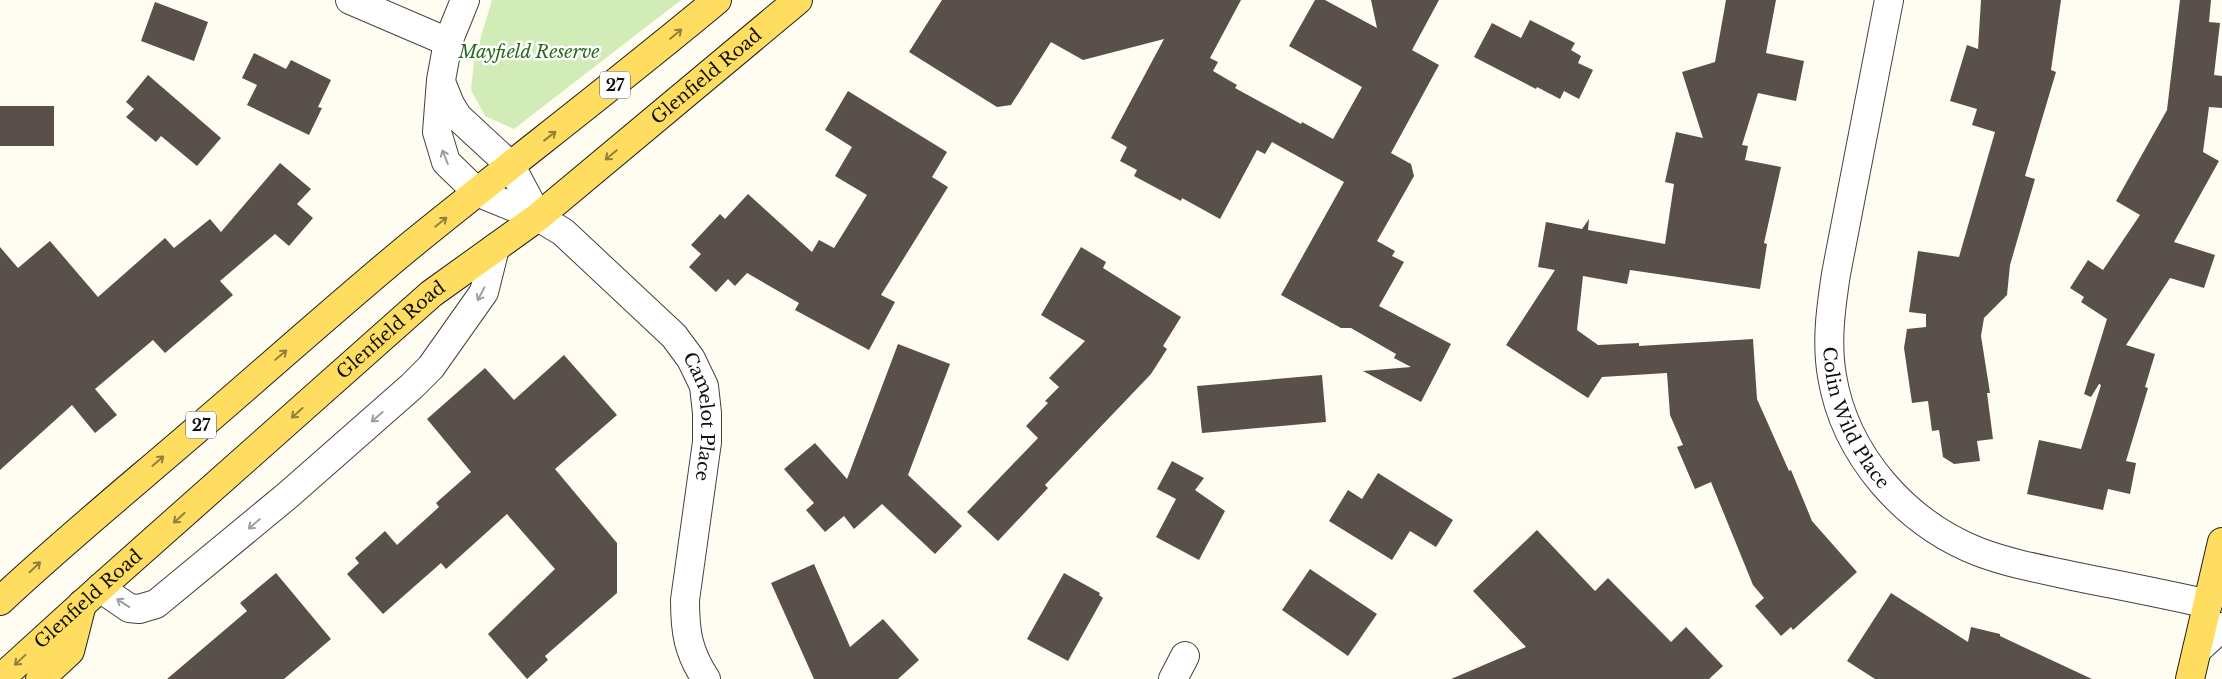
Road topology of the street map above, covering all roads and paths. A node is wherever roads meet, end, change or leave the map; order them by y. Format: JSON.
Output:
{"nodes":[{"id":1,"x":350,"y":0,"type":"edge"},
{"id":2,"x":465,"y":0,"type":"edge"},
{"id":3,"x":717,"y":0,"type":"edge"},
{"id":4,"x":798,"y":0,"type":"edge"},
{"id":5,"x":1889,"y":0,"type":"edge"},
{"id":6,"x":448,"y":42,"type":"junction"},
{"id":7,"x":441,"y":80,"type":"junction"},
{"id":8,"x":511,"y":166,"type":"junction"},
{"id":9,"x":477,"y":192,"type":"junction"},
{"id":10,"x":538,"y":217,"type":"junction"},
{"id":11,"x":495,"y":248,"type":"junction"},
{"id":12,"x":2222,"y":542,"type":"edge"},
{"id":13,"x":91,"y":596,"type":"junction"},
{"id":14,"x":0,"y":601,"type":"edge"},
{"id":15,"x":2208,"y":604,"type":"junction"},
{"id":16,"x":2222,"y":627,"type":"edge"},
{"id":17,"x":2197,"y":650,"type":"junction"},
{"id":18,"x":0,"y":679,"type":"edge"},
{"id":19,"x":40,"y":679,"type":"edge"},
{"id":20,"x":706,"y":679,"type":"edge"},
{"id":21,"x":2190,"y":679,"type":"edge"}],
"edges":[{"from":1,"to":6,"type":"street"},
{"from":2,"to":6,"type":"street"},
{"from":8,"to":3,"type":"main road","number":"27","one_way":true},
{"from":4,"to":10,"type":"main road","name":"Glenfield Road","one_way":true},
{"from":5,"to":15,"type":"street","name":"Colin Wild Place"},
{"from":6,"to":7,"type":"street"},
{"from":7,"to":8,"type":"street"},
{"from":9,"to":7,"type":"street","one_way":true},
{"from":8,"to":9,"type":"main road","number":"27"},
{"from":8,"to":10,"type":"street"},
{"from":9,"to":10,"type":"street","name":"Camelot Place"},
{"from":14,"to":9,"type":"main road","number":"27","one_way":true},
{"from":10,"to":11,"type":"main road","name":"Glenfield Road"},
{"from":10,"to":20,"type":"street","name":"Camelot Place"},
{"from":11,"to":13,"type":"main road","name":"Glenfield Road","one_way":true},
{"from":11,"to":13,"type":"street","one_way":true},
{"from":12,"to":15,"type":"main road"},
{"from":13,"to":18,"type":"main road","name":"Glenfield Road","one_way":true},
{"from":13,"to":19,"type":"main road"},
{"from":15,"to":17,"type":"main road"},
{"from":16,"to":17,"type":"street"},
{"from":17,"to":21,"type":"main road"}]}
